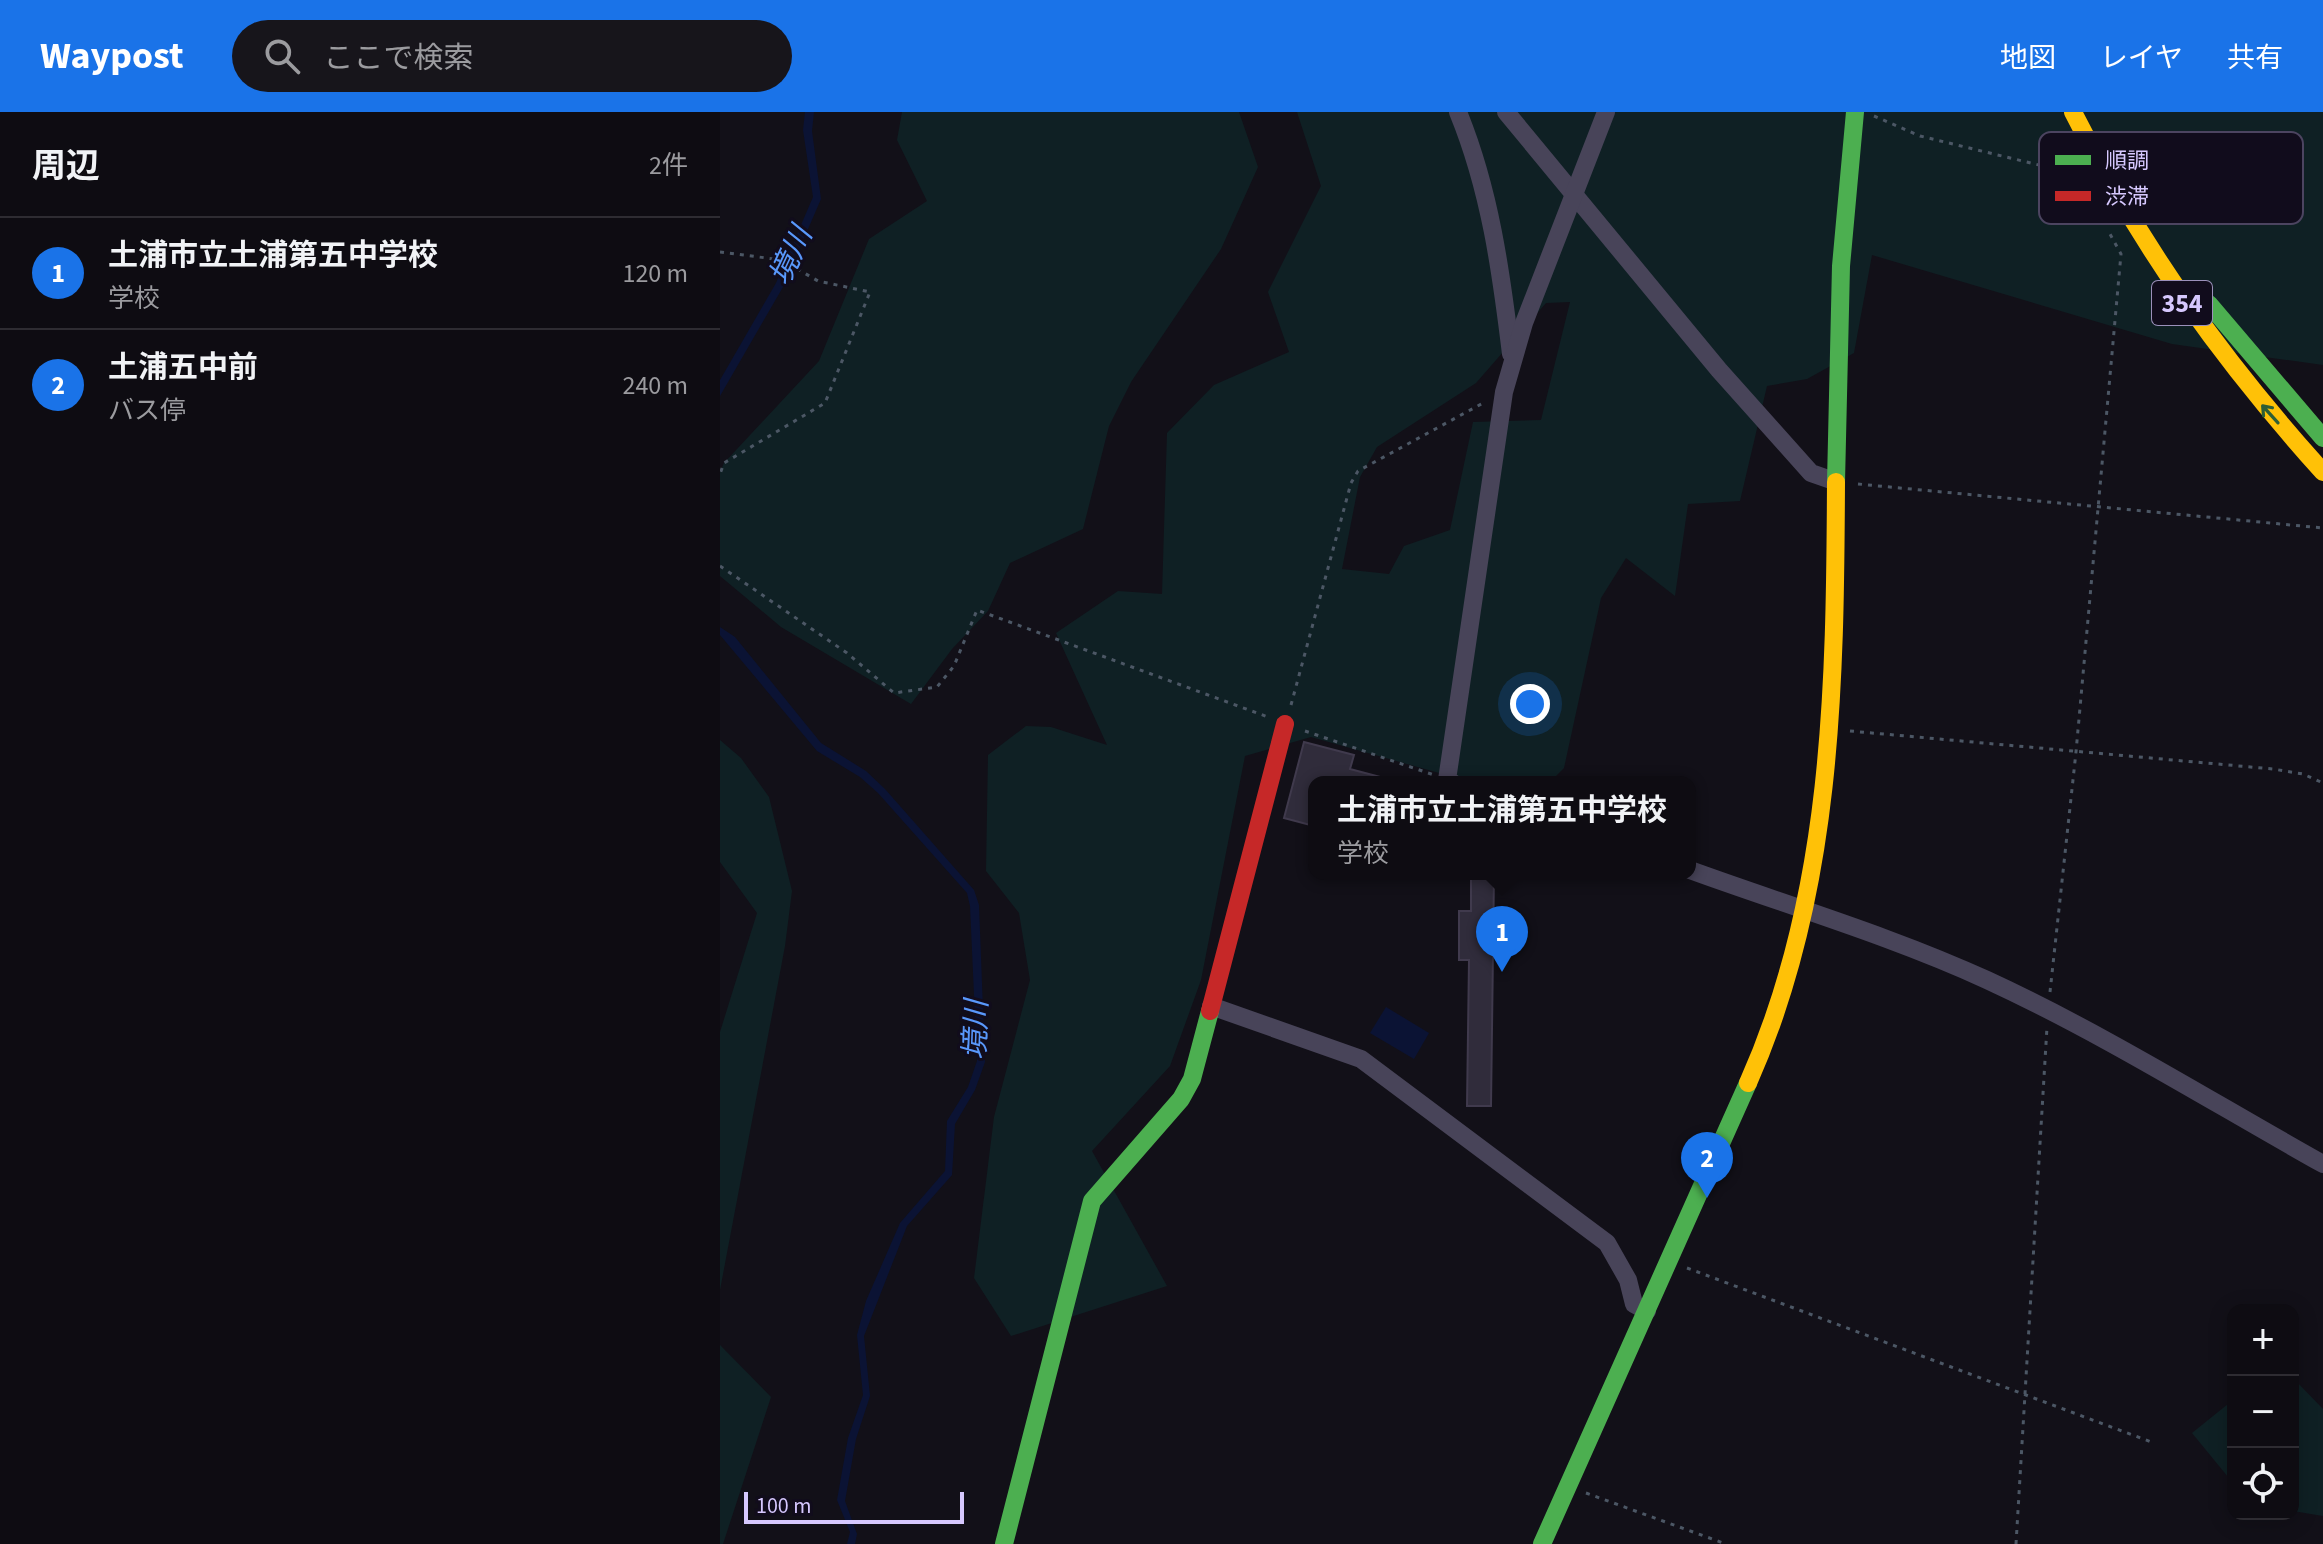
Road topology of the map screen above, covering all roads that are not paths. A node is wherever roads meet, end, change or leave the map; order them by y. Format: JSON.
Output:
{"nodes":[{"id":1,"x":1458,"y":112,"type":"edge"},
{"id":2,"x":1506,"y":112,"type":"edge"},
{"id":3,"x":1606,"y":112,"type":"edge"},
{"id":4,"x":1855,"y":112,"type":"edge"},
{"id":5,"x":2073,"y":112,"type":"edge"},
{"id":6,"x":2083,"y":132,"type":"edge"},
{"id":7,"x":1576,"y":194,"type":"junction"},
{"id":8,"x":2132,"y":224,"type":"edge"},
{"id":9,"x":2158,"y":224,"type":"edge"},
{"id":10,"x":1512,"y":365,"type":"junction"},
{"id":11,"x":2323,"y":438,"type":"edge"},
{"id":12,"x":2323,"y":472,"type":"edge"},
{"id":13,"x":1834,"y":481,"type":"junction"},
{"id":14,"x":1285,"y":724,"type":"road end"},
{"id":15,"x":1451,"y":776,"type":"edge"},
{"id":16,"x":1696,"y":872,"type":"edge"},
{"id":17,"x":1802,"y":911,"type":"junction"},
{"id":18,"x":1211,"y":1006,"type":"junction"},
{"id":19,"x":2323,"y":1164,"type":"edge"},
{"id":20,"x":1647,"y":1311,"type":"junction"},
{"id":21,"x":1004,"y":1544,"type":"edge"},
{"id":22,"x":1542,"y":1544,"type":"edge"}],
"edges":[{"from":1,"to":10,"type":"street"},
{"from":2,"to":7,"type":"street"},
{"from":3,"to":7,"type":"street"},
{"from":4,"to":13,"type":"main road"},
{"from":6,"to":5,"type":"main road","number":"354","one_way":true},
{"from":7,"to":10,"type":"street"},
{"from":7,"to":13,"type":"street"},
{"from":12,"to":8,"type":"main road","number":"354","one_way":true},
{"from":9,"to":11,"type":"main road","number":"354"},
{"from":10,"to":15,"type":"street"},
{"from":13,"to":17,"type":"main road"},
{"from":14,"to":18,"type":"main road"},
{"from":16,"to":17,"type":"street"},
{"from":17,"to":19,"type":"street"},
{"from":17,"to":20,"type":"main road"},
{"from":18,"to":20,"type":"street"},
{"from":18,"to":21,"type":"main road"},
{"from":20,"to":22,"type":"main road"}]}
